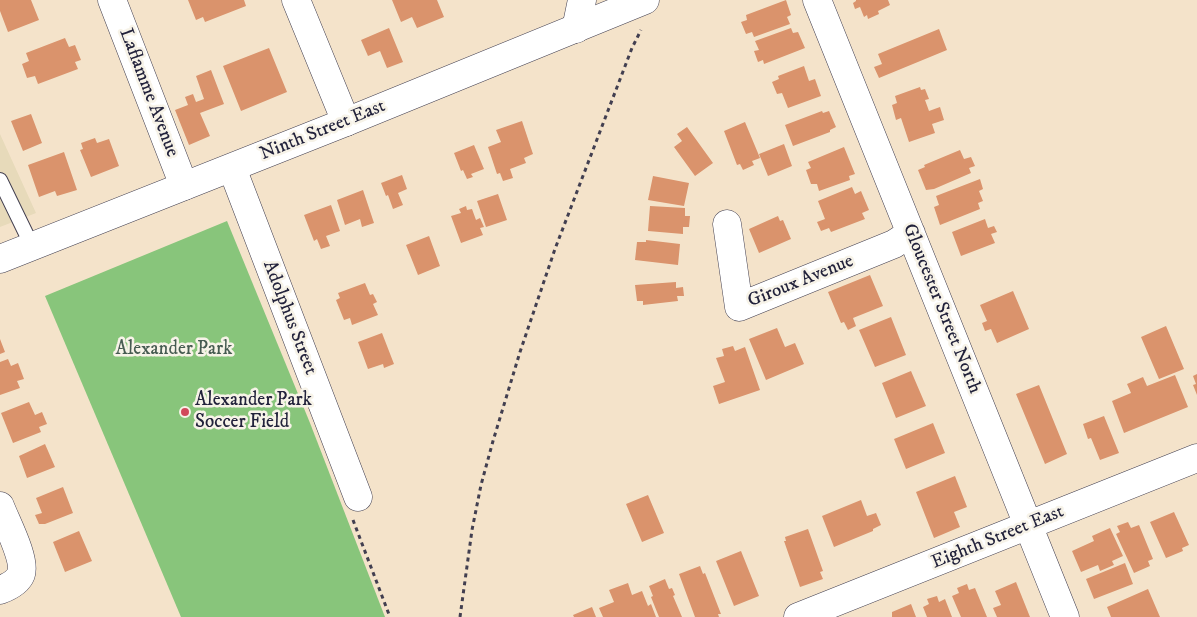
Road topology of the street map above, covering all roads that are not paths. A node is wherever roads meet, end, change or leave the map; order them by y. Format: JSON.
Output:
{"nodes":[{"id":1,"x":112,"y":0,"type":"edge"},
{"id":2,"x":296,"y":0,"type":"edge"},
{"id":3,"x":582,"y":0,"type":"edge"},
{"id":4,"x":817,"y":0,"type":"edge"},
{"id":5,"x":645,"y":12,"type":"edge"},
{"id":6,"x":576,"y":29,"type":"junction"},
{"id":7,"x":346,"y":122,"type":"junction"},
{"id":8,"x":232,"y":168,"type":"junction"},
{"id":9,"x":0,"y":180,"type":"edge"},
{"id":10,"x":184,"y":186,"type":"junction"},
{"id":11,"x":727,"y":224,"type":"dead end"},
{"id":12,"x":911,"y":233,"type":"junction"},
{"id":13,"x":32,"y":246,"type":"junction"},
{"id":14,"x":0,"y":259,"type":"edge"},
{"id":15,"x":1197,"y":458,"type":"edge"},
{"id":16,"x":358,"y":497,"type":"road end"},
{"id":17,"x":0,"y":506,"type":"edge"},
{"id":18,"x":1028,"y":526,"type":"junction"},
{"id":19,"x":0,"y":590,"type":"edge"},
{"id":20,"x":798,"y":617,"type":"edge"},
{"id":21,"x":1065,"y":617,"type":"edge"}],
"edges":[{"from":1,"to":10,"type":"street","name":"Laflamme Avenue"},
{"from":2,"to":7,"type":"street"},
{"from":3,"to":6,"type":"street"},
{"from":4,"to":12,"type":"street","name":"Gloucester Street North"},
{"from":5,"to":6,"type":"street","name":"Ninth Street East"},
{"from":6,"to":7,"type":"street","name":"Ninth Street East"},
{"from":7,"to":8,"type":"street","name":"Ninth Street East"},
{"from":8,"to":10,"type":"street","name":"Ninth Street East"},
{"from":8,"to":16,"type":"street","name":"Adolphus Street"},
{"from":9,"to":13,"type":"lane"},
{"from":10,"to":13,"type":"street","name":"Ninth Street East"},
{"from":11,"to":12,"type":"street","name":"Giroux Avenue"},
{"from":12,"to":18,"type":"street","name":"Gloucester Street North"},
{"from":13,"to":14,"type":"street","name":"Ninth Street East"},
{"from":15,"to":18,"type":"street","name":"Eighth Street East"},
{"from":17,"to":19,"type":"street"},
{"from":18,"to":20,"type":"street","name":"Eighth Street East"},
{"from":18,"to":21,"type":"street","name":"Gloucester Street North"}]}
